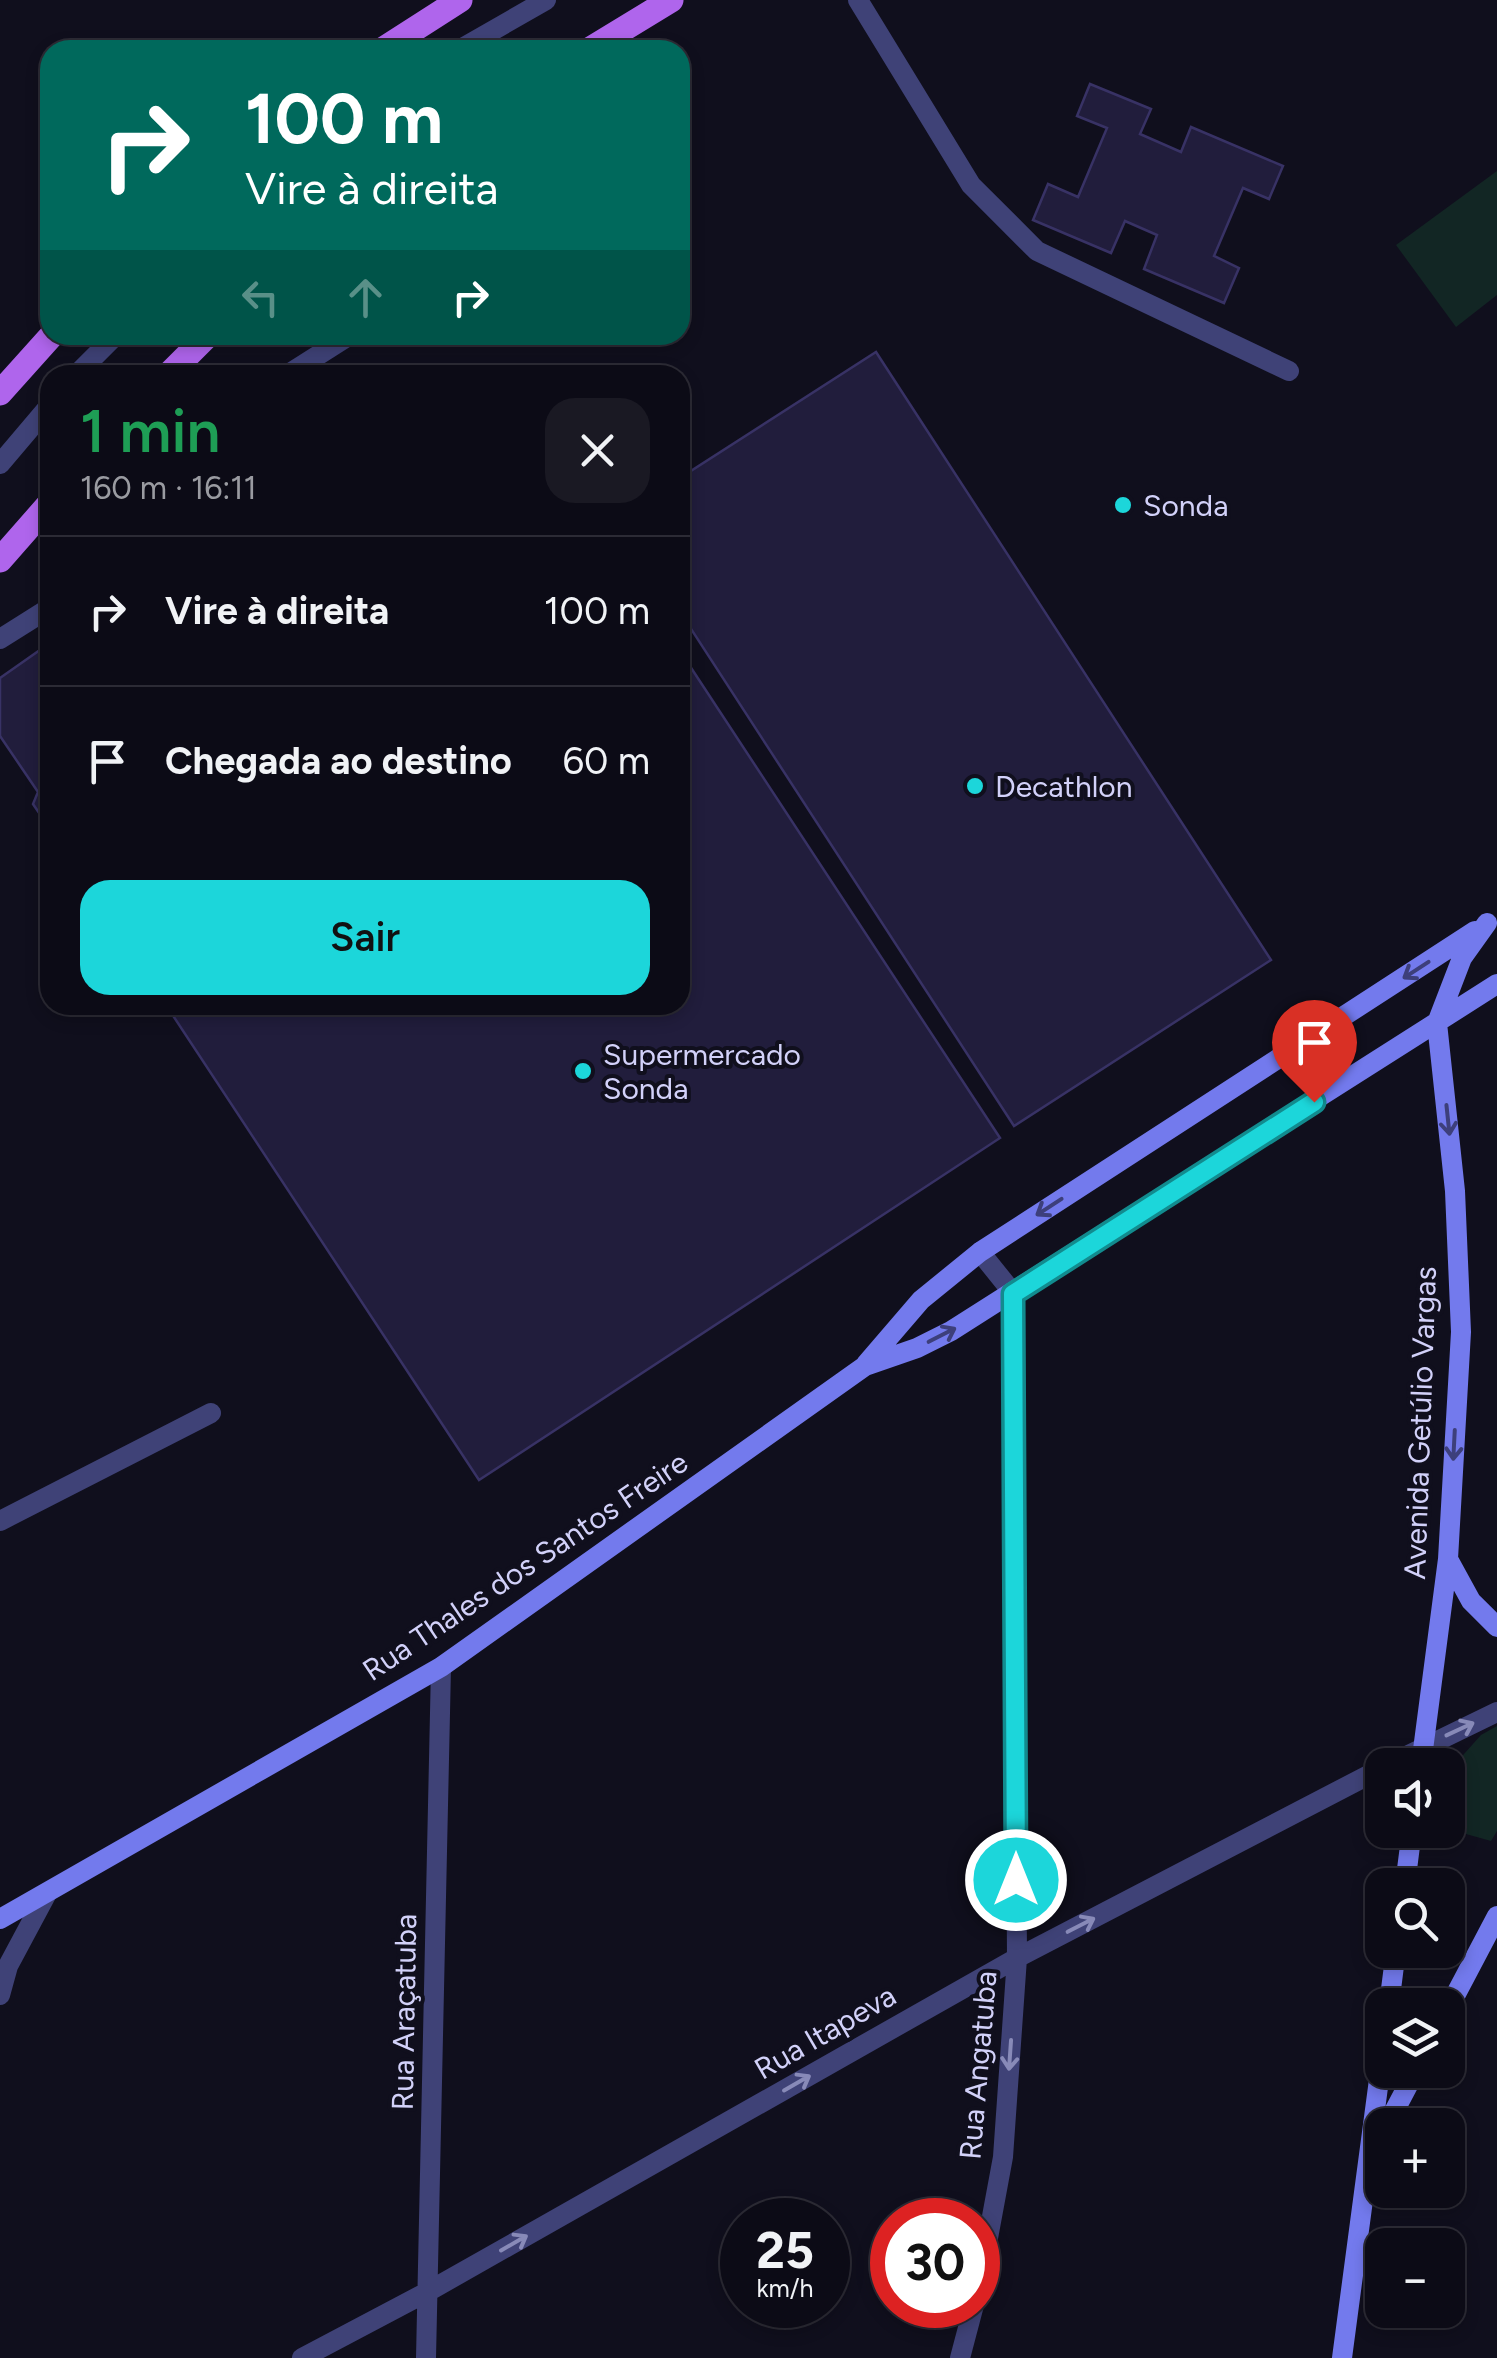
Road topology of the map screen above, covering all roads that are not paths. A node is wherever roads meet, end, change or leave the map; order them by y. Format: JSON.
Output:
{"nodes":[{"id":1,"x":460,"y":0,"type":"edge"},
{"id":2,"x":546,"y":0,"type":"edge"},
{"id":3,"x":671,"y":0,"type":"edge"},
{"id":4,"x":858,"y":0,"type":"edge"},
{"id":5,"x":398,"y":40,"type":"edge"},
{"id":6,"x":476,"y":40,"type":"edge"},
{"id":7,"x":605,"y":40,"type":"edge"},
{"id":8,"x":43,"y":345,"type":"edge"},
{"id":9,"x":106,"y":345,"type":"edge"},
{"id":10,"x":198,"y":345,"type":"edge"},
{"id":11,"x":334,"y":345,"type":"edge"},
{"id":12,"x":86,"y":365,"type":"edge"},
{"id":13,"x":178,"y":365,"type":"edge"},
{"id":14,"x":302,"y":365,"type":"edge"},
{"id":15,"x":1289,"y":371,"type":"dead end"},
{"id":16,"x":0,"y":393,"type":"edge"},
{"id":17,"x":40,"y":417,"type":"edge"},
{"id":18,"x":0,"y":464,"type":"edge"},
{"id":19,"x":40,"y":516,"type":"edge"},
{"id":20,"x":0,"y":560,"type":"edge"},
{"id":21,"x":40,"y":614,"type":"edge"},
{"id":22,"x":0,"y":639,"type":"edge"},
{"id":23,"x":1492,"y":920,"type":"edge"},
{"id":24,"x":1497,"y":984,"type":"edge"},
{"id":25,"x":1437,"y":1024,"type":"junction"},
{"id":26,"x":980,"y":1252,"type":"junction"},
{"id":27,"x":1013,"y":1294,"type":"junction"},
{"id":28,"x":865,"y":1366,"type":"junction"},
{"id":29,"x":211,"y":1413,"type":"dead end"},
{"id":30,"x":0,"y":1521,"type":"edge"},
{"id":31,"x":1448,"y":1559,"type":"junction"},
{"id":32,"x":1497,"y":1627,"type":"edge"},
{"id":33,"x":441,"y":1667,"type":"junction"},
{"id":34,"x":1497,"y":1712,"type":"edge"},
{"id":35,"x":1423,"y":1748,"type":"edge"},
{"id":36,"x":1436,"y":1748,"type":"edge"},
{"id":37,"x":1365,"y":1776,"type":"edge"},
{"id":38,"x":46,"y":1895,"type":"junction"},
{"id":39,"x":1497,"y":1916,"type":"edge"},
{"id":40,"x":0,"y":1919,"type":"edge"},
{"id":41,"x":1017,"y":1958,"type":"junction"},
{"id":42,"x":1459,"y":1988,"type":"edge"},
{"id":43,"x":0,"y":1995,"type":"edge"},
{"id":44,"x":1365,"y":2189,"type":"edge"},
{"id":45,"x":995,"y":2198,"type":"edge"},
{"id":46,"x":429,"y":2291,"type":"junction"},
{"id":47,"x":968,"y":2328,"type":"edge"},
{"id":48,"x":302,"y":2358,"type":"edge"},
{"id":49,"x":426,"y":2358,"type":"edge"},
{"id":50,"x":960,"y":2358,"type":"edge"},
{"id":51,"x":1342,"y":2358,"type":"edge"}],
"edges":[{"from":1,"to":5,"type":"main road"},
{"from":2,"to":6,"type":"street"},
{"from":3,"to":7,"type":"main road"},
{"from":4,"to":15,"type":"street"},
{"from":8,"to":16,"type":"main road"},
{"from":9,"to":12,"type":"street"},
{"from":10,"to":13,"type":"main road"},
{"from":11,"to":14,"type":"street"},
{"from":17,"to":18,"type":"street"},
{"from":19,"to":20,"type":"main road"},
{"from":21,"to":22,"type":"street"},
{"from":23,"to":25,"type":"street"},
{"from":23,"to":26,"type":"street","name":"Rua Thales dos Santos Freire","one_way":true},
{"from":24,"to":25,"type":"street","name":"Rua Thales dos Santos Freire"},
{"from":25,"to":27,"type":"street","name":"Rua Thales dos Santos Freire"},
{"from":25,"to":31,"type":"street","name":"Avenida Getúlio Vargas","one_way":true},
{"from":26,"to":27,"type":"street"},
{"from":26,"to":28,"type":"street","name":"Rua Thales dos Santos Freire"},
{"from":28,"to":27,"type":"street","name":"Rua Thales dos Santos Freire","one_way":true},
{"from":27,"to":41,"type":"street","name":"Rua Angatuba"},
{"from":28,"to":33,"type":"street","name":"Rua Thales dos Santos Freire"},
{"from":29,"to":30,"type":"street"},
{"from":31,"to":32,"type":"street"},
{"from":31,"to":35,"type":"street","name":"Avenida Getúlio Vargas"},
{"from":33,"to":38,"type":"street","name":"Rua Thales dos Santos Freire"},
{"from":33,"to":46,"type":"street","name":"Rua Araçatuba"},
{"from":36,"to":34,"type":"street","name":"Rua Itapeva","one_way":true},
{"from":41,"to":37,"type":"street","name":"Rua Itapeva","one_way":true},
{"from":38,"to":40,"type":"street","name":"Rua Thales dos Santos Freire"},
{"from":38,"to":43,"type":"street"},
{"from":39,"to":42,"type":"street"},
{"from":41,"to":45,"type":"street","name":"Rua Angatuba","one_way":true},
{"from":46,"to":41,"type":"street","name":"Rua Itapeva","one_way":true},
{"from":44,"to":51,"type":"street"},
{"from":46,"to":48,"type":"street","name":"Rua Itapeva"},
{"from":46,"to":49,"type":"street","name":"Rua Araçatuba"},
{"from":47,"to":50,"type":"street"}]}
